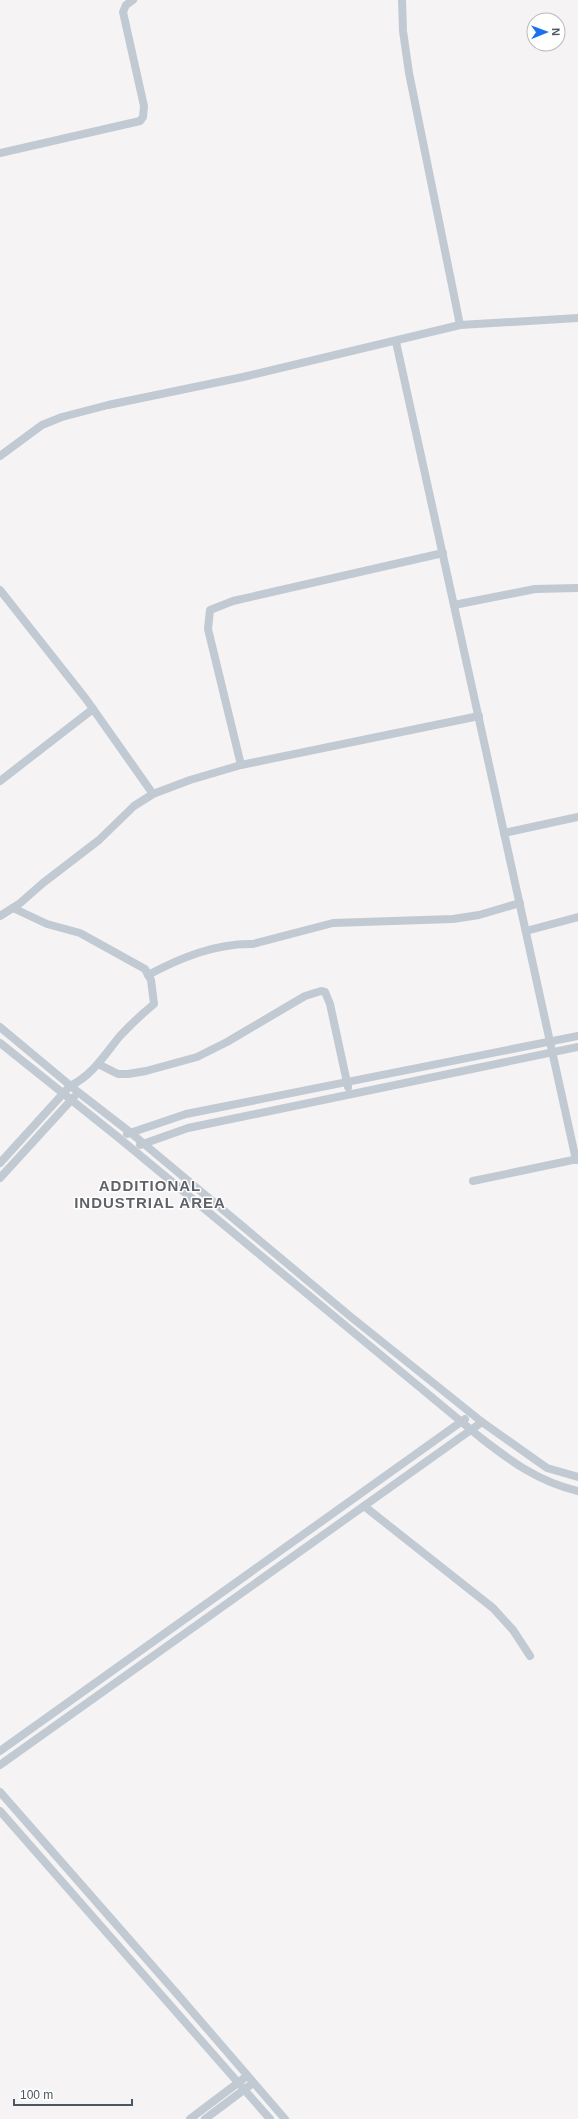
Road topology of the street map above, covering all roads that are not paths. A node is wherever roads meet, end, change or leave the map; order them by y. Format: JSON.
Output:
{"nodes":[{"id":1,"x":133,"y":0,"type":"edge"},
{"id":2,"x":402,"y":0,"type":"edge"},
{"id":3,"x":0,"y":153,"type":"edge"},
{"id":4,"x":578,"y":318,"type":"edge"},
{"id":5,"x":460,"y":325,"type":"junction"},
{"id":6,"x":396,"y":342,"type":"junction"},
{"id":7,"x":0,"y":456,"type":"edge"},
{"id":8,"x":442,"y":553,"type":"junction"},
{"id":9,"x":578,"y":588,"type":"edge"},
{"id":10,"x":0,"y":590,"type":"edge"},
{"id":11,"x":454,"y":605,"type":"junction"},
{"id":12,"x":93,"y":709,"type":"junction"},
{"id":13,"x":478,"y":716,"type":"junction"},
{"id":14,"x":241,"y":765,"type":"junction"},
{"id":15,"x":0,"y":781,"type":"edge"},
{"id":16,"x":153,"y":794,"type":"junction"},
{"id":17,"x":578,"y":817,"type":"edge"},
{"id":18,"x":504,"y":833,"type":"junction"},
{"id":19,"x":520,"y":903,"type":"junction"},
{"id":20,"x":13,"y":908,"type":"junction"},
{"id":21,"x":0,"y":916,"type":"edge"},
{"id":22,"x":578,"y":917,"type":"edge"},
{"id":23,"x":526,"y":931,"type":"junction"},
{"id":24,"x":148,"y":975,"type":"junction"},
{"id":25,"x":0,"y":1026,"type":"edge"},
{"id":26,"x":578,"y":1036,"type":"edge"},
{"id":27,"x":550,"y":1042,"type":"junction"},
{"id":28,"x":0,"y":1043,"type":"edge"},
{"id":29,"x":578,"y":1047,"type":"edge"},
{"id":30,"x":553,"y":1053,"type":"junction"},
{"id":31,"x":98,"y":1064,"type":"junction"},
{"id":32,"x":82,"y":1080,"type":"junction"},
{"id":33,"x":347,"y":1082,"type":"junction"},
{"id":34,"x":70,"y":1086,"type":"junction"},
{"id":35,"x":78,"y":1092,"type":"junction"},
{"id":36,"x":62,"y":1094,"type":"junction"},
{"id":37,"x":350,"y":1094,"type":"junction"},
{"id":38,"x":70,"y":1101,"type":"junction"},
{"id":39,"x":131,"y":1133,"type":"junction"},
{"id":40,"x":119,"y":1138,"type":"junction"},
{"id":41,"x":142,"y":1143,"type":"junction"},
{"id":42,"x":132,"y":1149,"type":"junction"},
{"id":43,"x":577,"y":1160,"type":"edge"},
{"id":44,"x":0,"y":1162,"type":"edge"},
{"id":45,"x":0,"y":1178,"type":"edge"},
{"id":46,"x":473,"y":1181,"type":"dead end"},
{"id":47,"x":471,"y":1414,"type":"junction"},
{"id":48,"x":462,"y":1421,"type":"junction"},
{"id":49,"x":482,"y":1422,"type":"junction"},
{"id":50,"x":471,"y":1430,"type":"junction"},
{"id":51,"x":578,"y":1477,"type":"edge"},
{"id":52,"x":578,"y":1491,"type":"edge"},
{"id":53,"x":364,"y":1506,"type":"junction"},
{"id":54,"x":530,"y":1656,"type":"dead end"},
{"id":55,"x":92,"y":1685,"type":"junction"},
{"id":56,"x":100,"y":1694,"type":"junction"},
{"id":57,"x":0,"y":1751,"type":"edge"},
{"id":58,"x":0,"y":1765,"type":"edge"},
{"id":59,"x":0,"y":1792,"type":"edge"},
{"id":60,"x":0,"y":1811,"type":"edge"},
{"id":61,"x":247,"y":2076,"type":"junction"},
{"id":62,"x":238,"y":2083,"type":"junction"},
{"id":63,"x":253,"y":2083,"type":"junction"},
{"id":64,"x":243,"y":2090,"type":"junction"},
{"id":65,"x":190,"y":2119,"type":"edge"},
{"id":66,"x":205,"y":2119,"type":"edge"},
{"id":67,"x":270,"y":2119,"type":"edge"},
{"id":68,"x":285,"y":2119,"type":"edge"}],
"edges":[{"from":1,"to":3,"type":"street"},
{"from":2,"to":5,"type":"street"},
{"from":4,"to":5,"type":"street"},
{"from":5,"to":6,"type":"street"},
{"from":6,"to":7,"type":"street"},
{"from":6,"to":8,"type":"street"},
{"from":8,"to":11,"type":"street"},
{"from":8,"to":14,"type":"street"},
{"from":9,"to":11,"type":"street"},
{"from":10,"to":12,"type":"street"},
{"from":11,"to":13,"type":"street"},
{"from":12,"to":15,"type":"street"},
{"from":12,"to":16,"type":"street"},
{"from":13,"to":14,"type":"street"},
{"from":13,"to":18,"type":"street"},
{"from":14,"to":16,"type":"street"},
{"from":16,"to":20,"type":"street"},
{"from":17,"to":18,"type":"street"},
{"from":18,"to":19,"type":"street"},
{"from":19,"to":23,"type":"street"},
{"from":19,"to":24,"type":"street"},
{"from":20,"to":21,"type":"street"},
{"from":20,"to":24,"type":"street"},
{"from":22,"to":23,"type":"street"},
{"from":23,"to":27,"type":"street"},
{"from":24,"to":31,"type":"street"},
{"from":25,"to":34,"type":"street"},
{"from":26,"to":27,"type":"street"},
{"from":27,"to":30,"type":"street"},
{"from":27,"to":33,"type":"street"},
{"from":28,"to":36,"type":"street"},
{"from":29,"to":30,"type":"street"},
{"from":30,"to":37,"type":"street"},
{"from":30,"to":43,"type":"street"},
{"from":31,"to":32,"type":"street"},
{"from":31,"to":33,"type":"street"},
{"from":32,"to":34,"type":"street"},
{"from":32,"to":35,"type":"street"},
{"from":33,"to":37,"type":"street"},
{"from":33,"to":39,"type":"street"},
{"from":34,"to":35,"type":"street"},
{"from":34,"to":36,"type":"street"},
{"from":35,"to":38,"type":"street"},
{"from":35,"to":39,"type":"street"},
{"from":36,"to":38,"type":"street"},
{"from":36,"to":44,"type":"street"},
{"from":37,"to":41,"type":"street"},
{"from":38,"to":40,"type":"street"},
{"from":38,"to":45,"type":"street"},
{"from":39,"to":40,"type":"street"},
{"from":39,"to":41,"type":"street"},
{"from":40,"to":42,"type":"street"},
{"from":41,"to":42,"type":"street"},
{"from":41,"to":47,"type":"street"},
{"from":42,"to":48,"type":"street"},
{"from":43,"to":46,"type":"street"},
{"from":47,"to":48,"type":"street"},
{"from":47,"to":49,"type":"street"},
{"from":48,"to":50,"type":"street"},
{"from":48,"to":55,"type":"street"},
{"from":49,"to":50,"type":"street"},
{"from":49,"to":51,"type":"street"},
{"from":50,"to":52,"type":"street"},
{"from":50,"to":53,"type":"street"},
{"from":53,"to":54,"type":"street"},
{"from":53,"to":56,"type":"street"},
{"from":55,"to":56,"type":"street"},
{"from":55,"to":57,"type":"street"},
{"from":56,"to":58,"type":"street"},
{"from":59,"to":61,"type":"street"},
{"from":60,"to":62,"type":"street"},
{"from":61,"to":62,"type":"street"},
{"from":61,"to":63,"type":"street"},
{"from":62,"to":64,"type":"street"},
{"from":62,"to":65,"type":"street"},
{"from":63,"to":64,"type":"street"},
{"from":63,"to":68,"type":"street"},
{"from":64,"to":66,"type":"street"},
{"from":64,"to":67,"type":"street"}]}
